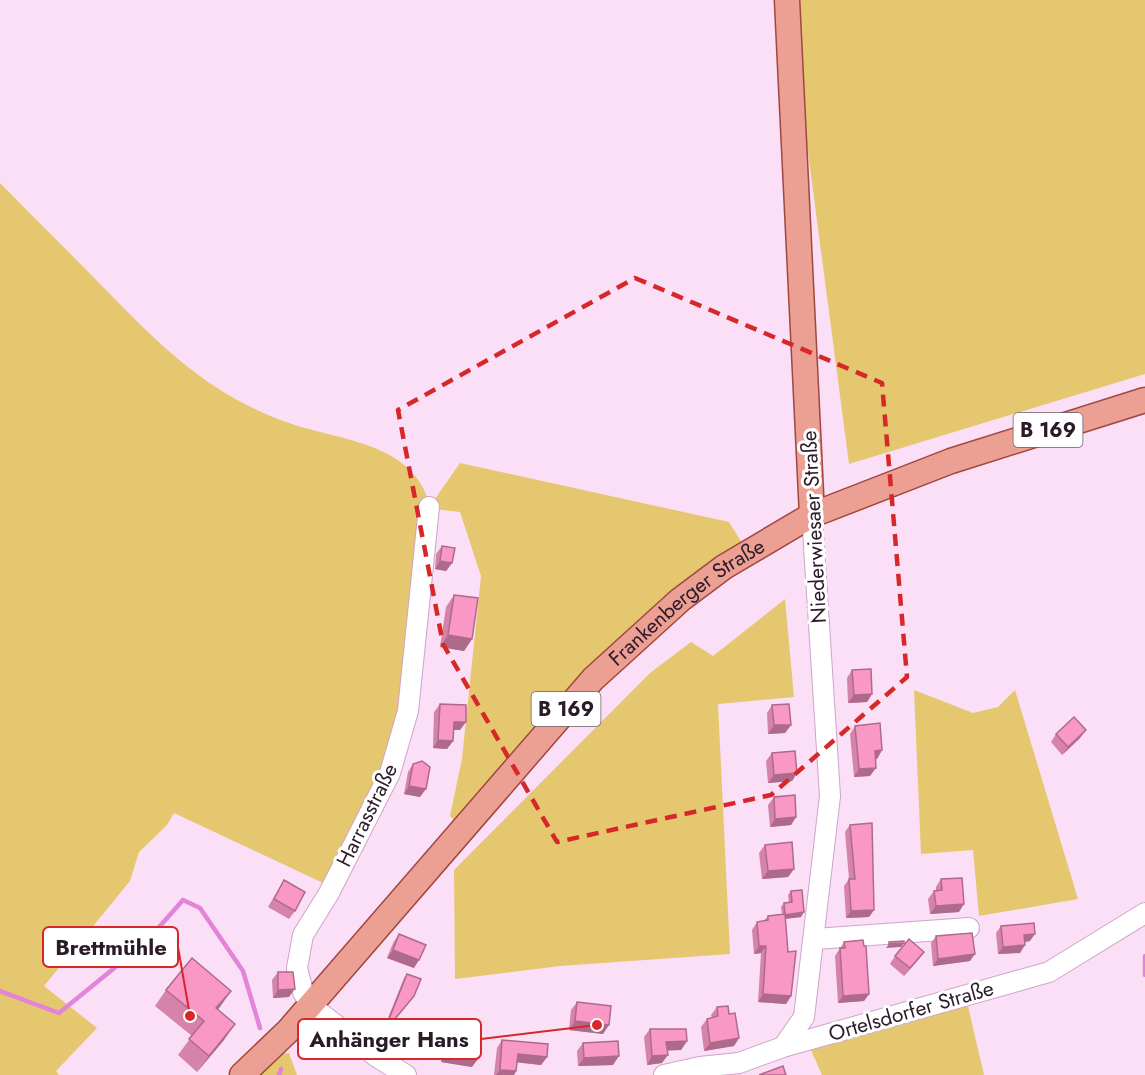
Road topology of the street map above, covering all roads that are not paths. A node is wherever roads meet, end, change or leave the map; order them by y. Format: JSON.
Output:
{"nodes":[{"id":1,"x":787,"y":0,"type":"edge"},
{"id":2,"x":1145,"y":400,"type":"edge"},
{"id":3,"x":429,"y":507,"type":"dead end"},
{"id":4,"x":812,"y":515,"type":"junction"},
{"id":5,"x":1145,"y":913,"type":"edge"},
{"id":6,"x":969,"y":928,"type":"dead end"},
{"id":7,"x":815,"y":939,"type":"junction"},
{"id":8,"x":310,"y":1005,"type":"junction"},
{"id":9,"x":783,"y":1047,"type":"junction"},
{"id":10,"x":242,"y":1075,"type":"edge"},
{"id":11,"x":406,"y":1075,"type":"edge"},
{"id":12,"x":664,"y":1075,"type":"edge"}],
"edges":[{"from":1,"to":4,"type":"main road","name":"Niederwiesaer Straße"},
{"from":2,"to":4,"type":"main road","name":"Frankenberger Straße","number":"B 169"},
{"from":3,"to":8,"type":"street","name":"Harrasstraße"},
{"from":4,"to":7,"type":"street","name":"Niederwiesaer Straße"},
{"from":4,"to":8,"type":"main road","name":"Frankenberger Straße","number":"B 169"},
{"from":5,"to":9,"type":"street","name":"Ortelsdorfer Straße"},
{"from":6,"to":7,"type":"street"},
{"from":7,"to":9,"type":"street","name":"Niederwiesaer Straße"},
{"from":8,"to":10,"type":"main road","name":"Frankenberger Straße","number":"B 169"},
{"from":8,"to":11,"type":"street"},
{"from":9,"to":12,"type":"street","name":"Ortelsdorfer Straße"}]}
